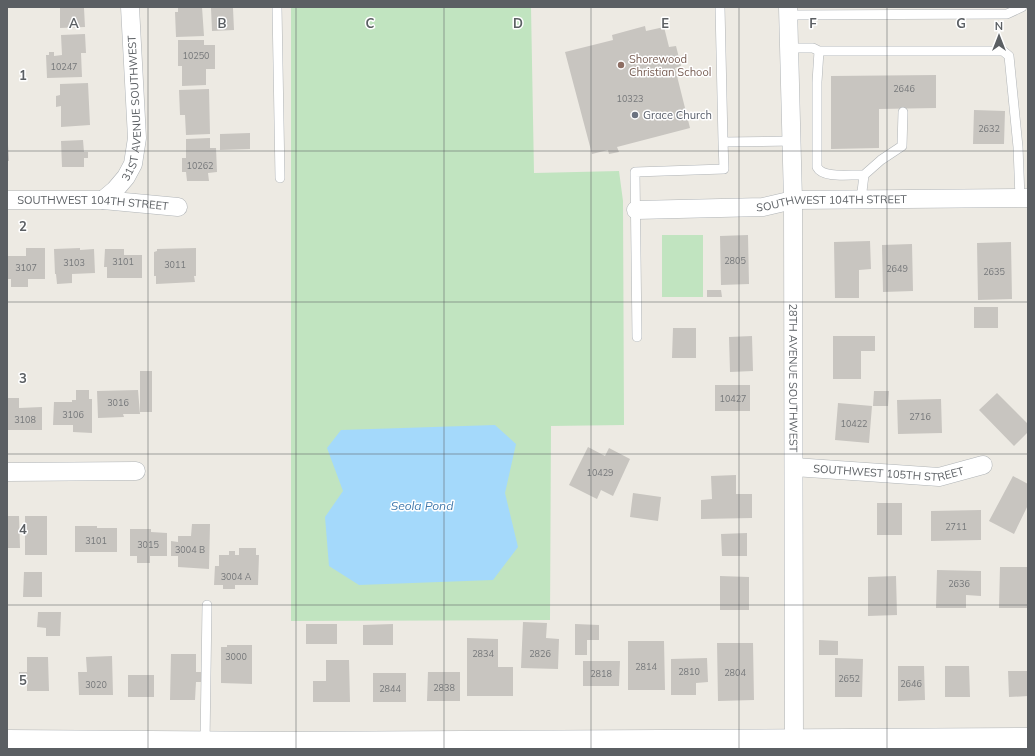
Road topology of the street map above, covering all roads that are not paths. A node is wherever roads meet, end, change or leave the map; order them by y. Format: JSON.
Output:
{"nodes":[{"id":1,"x":130,"y":7,"type":"edge"},
{"id":2,"x":277,"y":7,"type":"edge"},
{"id":3,"x":720,"y":7,"type":"edge"},
{"id":4,"x":1022,"y":7,"type":"edge"},
{"id":5,"x":788,"y":11,"type":"edge"},
{"id":6,"x":849,"y":11,"type":"edge"},
{"id":7,"x":789,"y":48,"type":"junction"},
{"id":8,"x":819,"y":51,"type":"junction"},
{"id":9,"x":903,"y":112,"type":"dead end"},
{"id":10,"x":792,"y":141,"type":"junction"},
{"id":11,"x":723,"y":142,"type":"junction"},
{"id":12,"x":864,"y":176,"type":"junction"},
{"id":13,"x":280,"y":178,"type":"dead end"},
{"id":14,"x":1024,"y":198,"type":"edge"},
{"id":15,"x":7,"y":200,"type":"edge"},
{"id":16,"x":104,"y":200,"type":"junction"},
{"id":17,"x":793,"y":200,"type":"junction"},
{"id":18,"x":861,"y":200,"type":"junction"},
{"id":19,"x":178,"y":207,"type":"dead end"},
{"id":20,"x":636,"y":210,"type":"junction"},
{"id":21,"x":637,"y":337,"type":"dead end"},
{"id":22,"x":983,"y":465,"type":"dead end"},
{"id":23,"x":794,"y":467,"type":"junction"},
{"id":24,"x":136,"y":471,"type":"dead end"},
{"id":25,"x":7,"y":472,"type":"edge"},
{"id":26,"x":207,"y":605,"type":"dead end"},
{"id":27,"x":1028,"y":739,"type":"edge"},
{"id":28,"x":7,"y":741,"type":"edge"},
{"id":29,"x":206,"y":743,"type":"junction"},
{"id":30,"x":794,"y":744,"type":"edge"},
{"id":31,"x":32,"y":745,"type":"edge"},
{"id":32,"x":270,"y":746,"type":"edge"}],
"edges":[{"from":1,"to":16,"type":"street","name":"31ST AVENUE SOUTHWEST"},
{"from":2,"to":13,"type":"lane"},
{"from":3,"to":11,"type":"lane"},
{"from":4,"to":6,"type":"lane"},
{"from":5,"to":6,"type":"lane"},
{"from":5,"to":7,"type":"street","name":"28TH AVENUE SOUTHWEST"},
{"from":7,"to":8,"type":"lane"},
{"from":7,"to":10,"type":"street","name":"28TH AVENUE SOUTHWEST"},
{"from":8,"to":12,"type":"lane"},
{"from":8,"to":14,"type":"lane"},
{"from":9,"to":12,"type":"lane"},
{"from":10,"to":11,"type":"lane"},
{"from":10,"to":17,"type":"street","name":"28TH AVENUE SOUTHWEST"},
{"from":11,"to":20,"type":"lane"},
{"from":12,"to":18,"type":"lane"},
{"from":14,"to":18,"type":"street","name":"SOUTHWEST 104TH STREET"},
{"from":15,"to":16,"type":"street","name":"SOUTHWEST 104TH STREET"},
{"from":16,"to":19,"type":"street","name":"SOUTHWEST 104TH STREET"},
{"from":17,"to":18,"type":"street","name":"SOUTHWEST 104TH STREET"},
{"from":17,"to":20,"type":"street","name":"SOUTHWEST 104TH STREET"},
{"from":17,"to":23,"type":"street","name":"28TH AVENUE SOUTHWEST"},
{"from":20,"to":21,"type":"lane"},
{"from":22,"to":23,"type":"street","name":"SOUTHWEST 105TH STREET"},
{"from":23,"to":30,"type":"street","name":"28TH AVENUE SOUTHWEST"},
{"from":24,"to":25,"type":"street"},
{"from":26,"to":29,"type":"lane"},
{"from":27,"to":30,"type":"street"},
{"from":28,"to":31,"type":"street"},
{"from":29,"to":31,"type":"street"},
{"from":29,"to":32,"type":"street"},
{"from":30,"to":32,"type":"street"}]}
